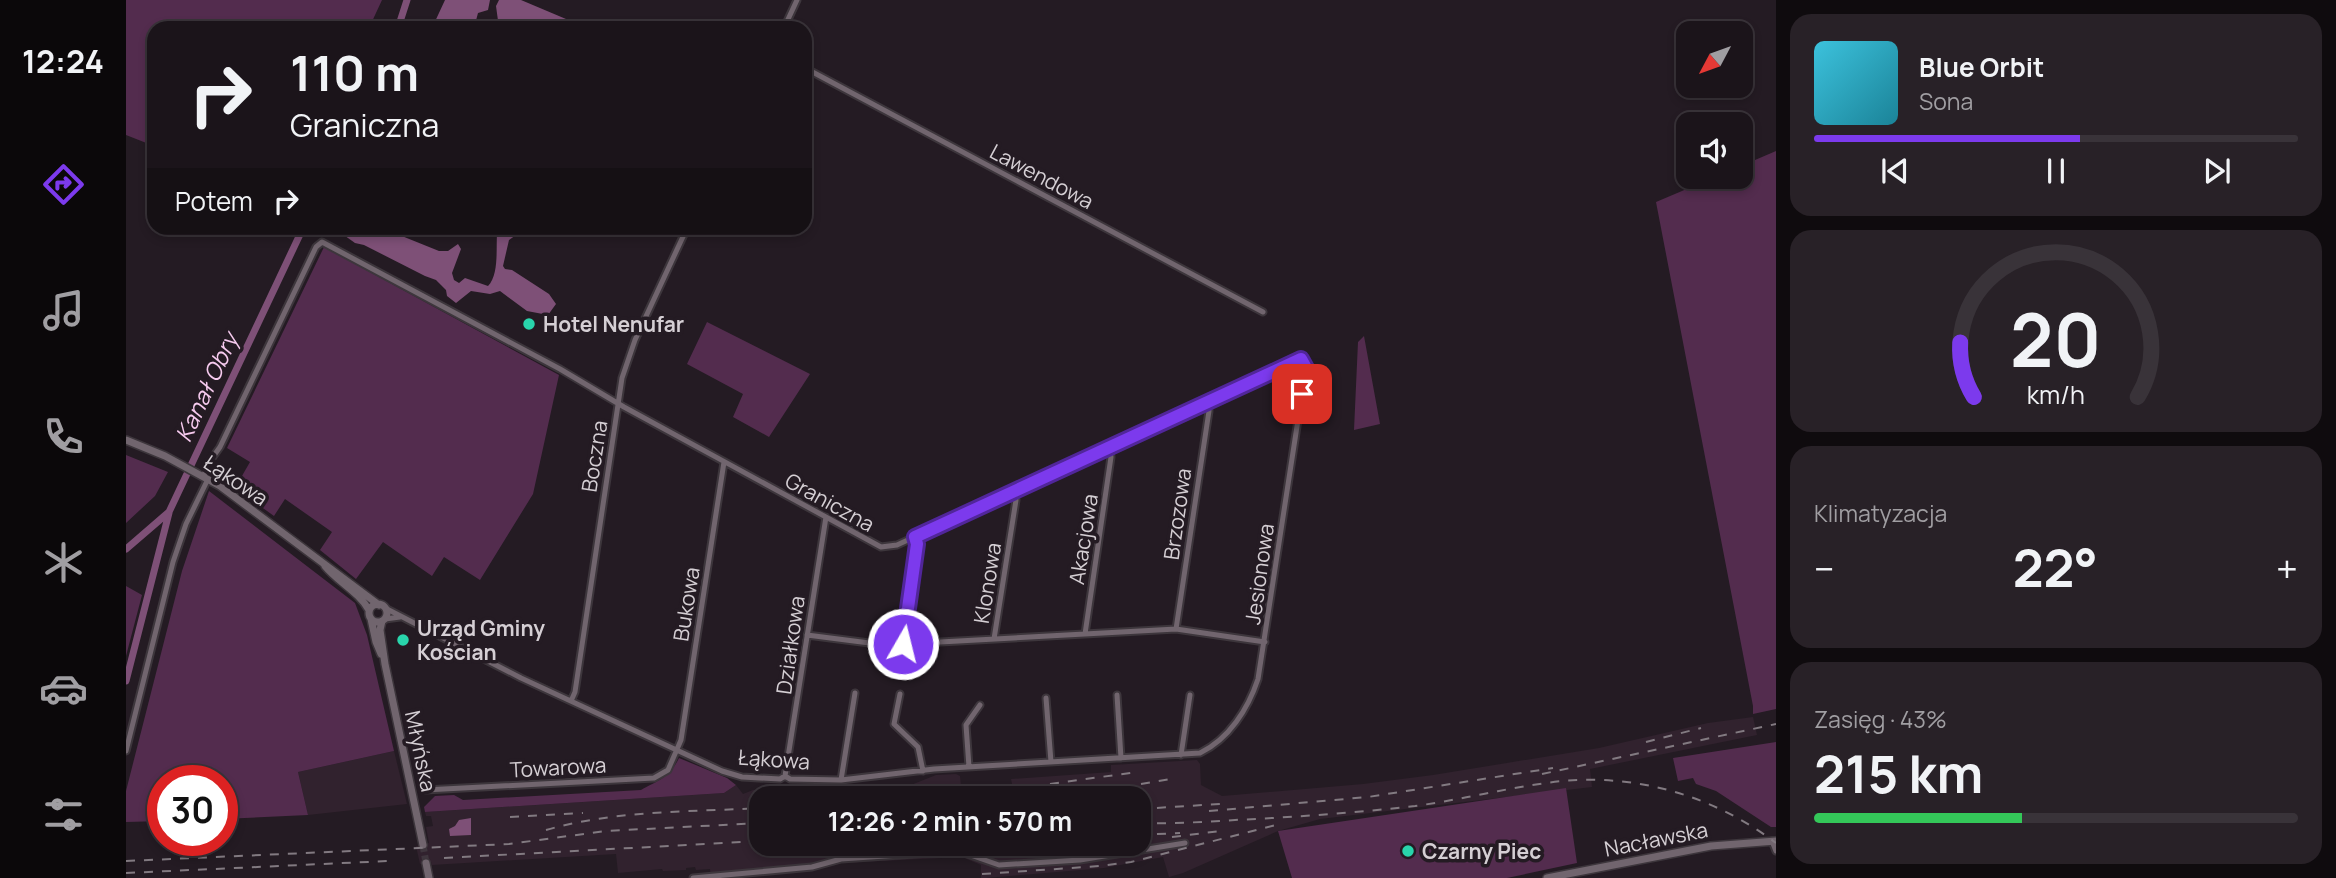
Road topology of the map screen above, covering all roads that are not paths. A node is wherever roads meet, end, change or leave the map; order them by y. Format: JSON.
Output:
{"nodes":[{"id":1,"x":797,"y":0,"type":"edge"},
{"id":2,"x":787,"y":21,"type":"edge"},
{"id":3,"x":812,"y":72,"type":"edge"},
{"id":4,"x":684,"y":235,"type":"edge"},
{"id":5,"x":1263,"y":312,"type":"dead end"},
{"id":6,"x":1301,"y":359,"type":"joint"},
{"id":7,"x":1208,"y":403,"type":"junction"},
{"id":8,"x":618,"y":404,"type":"junction"},
{"id":9,"x":126,"y":440,"type":"edge"},
{"id":10,"x":1109,"y":448,"type":"junction"},
{"id":11,"x":724,"y":461,"type":"junction"},
{"id":12,"x":204,"y":477,"type":"junction"},
{"id":13,"x":1013,"y":491,"type":"junction"},
{"id":14,"x":826,"y":517,"type":"junction"},
{"id":15,"x":915,"y":537,"type":"junction"},
{"id":16,"x":320,"y":561,"type":"junction"},
{"id":17,"x":382,"y":606,"type":"junction"},
{"id":18,"x":369,"y":610,"type":"junction"},
{"id":19,"x":400,"y":617,"type":"junction"},
{"id":20,"x":371,"y":619,"type":"junction"},
{"id":21,"x":384,"y":620,"type":"junction"},
{"id":22,"x":1176,"y":629,"type":"junction"},
{"id":23,"x":1085,"y":634,"type":"junction"},
{"id":24,"x":807,"y":635,"type":"junction"},
{"id":25,"x":994,"y":639,"type":"junction"},
{"id":26,"x":1265,"y":642,"type":"junction"},
{"id":27,"x":903,"y":644,"type":"junction"},
{"id":28,"x":385,"y":664,"type":"junction"},
{"id":29,"x":855,"y":693,"type":"dead end"},
{"id":30,"x":900,"y":694,"type":"dead end"},
{"id":31,"x":1117,"y":695,"type":"dead end"},
{"id":32,"x":1190,"y":695,"type":"dead end"},
{"id":33,"x":1046,"y":698,"type":"dead end"},
{"id":34,"x":571,"y":701,"type":"junction"},
{"id":35,"x":980,"y":705,"type":"dead end"},
{"id":36,"x":678,"y":750,"type":"junction"},
{"id":37,"x":126,"y":751,"type":"edge"},
{"id":38,"x":1181,"y":755,"type":"junction"},
{"id":39,"x":1121,"y":758,"type":"junction"},
{"id":40,"x":1051,"y":762,"type":"junction"},
{"id":41,"x":969,"y":767,"type":"junction"},
{"id":42,"x":923,"y":771,"type":"junction"},
{"id":43,"x":785,"y":776,"type":"junction"},
{"id":44,"x":841,"y":780,"type":"junction"},
{"id":45,"x":425,"y":790,"type":"dead end"},
{"id":46,"x":1774,"y":841,"type":"edge"},
{"id":47,"x":1185,"y":843,"type":"dead end"},
{"id":48,"x":423,"y":845,"type":"tunnel mouth"},
{"id":49,"x":1776,"y":852,"type":"edge"},
{"id":50,"x":426,"y":863,"type":"tunnel mouth"},
{"id":51,"x":429,"y":878,"type":"edge"},
{"id":52,"x":693,"y":878,"type":"edge"},
{"id":53,"x":1547,"y":878,"type":"edge"}],
"edges":[{"from":1,"to":2,"type":"street"},
{"from":3,"to":5,"type":"street","name":"Lawendowa"},
{"from":4,"to":8,"type":"street","name":"Boczna"},
{"from":6,"to":7,"type":"street","name":"Graniczna"},
{"from":6,"to":26,"type":"street","name":"Jesionowa"},
{"from":7,"to":10,"type":"street","name":"Graniczna"},
{"from":7,"to":22,"type":"street","name":"Brzozowa"},
{"from":8,"to":11,"type":"street","name":"Graniczna"},
{"from":8,"to":12,"type":"street","name":"Graniczna"},
{"from":8,"to":34,"type":"street","name":"Boczna"},
{"from":9,"to":12,"type":"street","name":"Łąkowa"},
{"from":10,"to":13,"type":"street","name":"Graniczna"},
{"from":10,"to":23,"type":"street","name":"Akacjowa"},
{"from":11,"to":14,"type":"street","name":"Graniczna"},
{"from":11,"to":36,"type":"street","name":"Bukowa"},
{"from":12,"to":16,"type":"street","name":"Łąkowa"},
{"from":12,"to":37,"type":"street"},
{"from":13,"to":15,"type":"street","name":"Graniczna"},
{"from":13,"to":25,"type":"street","name":"Klonowa"},
{"from":14,"to":15,"type":"street","name":"Graniczna"},
{"from":14,"to":24,"type":"street","name":"Działkowa"},
{"from":15,"to":27,"type":"street"},
{"from":16,"to":17,"type":"street","name":"Łąkowa"},
{"from":16,"to":18,"type":"street","name":"Łąkowa"},
{"from":17,"to":18,"type":"street"},
{"from":17,"to":19,"type":"street","name":"Łąkowa"},
{"from":17,"to":21,"type":"street"},
{"from":18,"to":20,"type":"street"},
{"from":19,"to":21,"type":"street"},
{"from":19,"to":34,"type":"street","name":"Łąkowa"},
{"from":20,"to":21,"type":"street"},
{"from":20,"to":28,"type":"street","name":"Młyńska"},
{"from":21,"to":28,"type":"street","name":"Młyńska"},
{"from":22,"to":23,"type":"street"},
{"from":22,"to":26,"type":"street"},
{"from":23,"to":25,"type":"street"},
{"from":24,"to":27,"type":"street"},
{"from":24,"to":43,"type":"street","name":"Działkowa"},
{"from":25,"to":27,"type":"street"},
{"from":26,"to":38,"type":"street","name":"Jesionowa"},
{"from":28,"to":48,"type":"street","name":"Młyńska"},
{"from":29,"to":44,"type":"street"},
{"from":30,"to":42,"type":"street"},
{"from":31,"to":39,"type":"street"},
{"from":32,"to":38,"type":"street"},
{"from":33,"to":40,"type":"street"},
{"from":34,"to":36,"type":"street","name":"Łąkowa"},
{"from":35,"to":41,"type":"street"},
{"from":36,"to":43,"type":"street","name":"Łąkowa"},
{"from":36,"to":45,"type":"street","name":"Towarowa"},
{"from":38,"to":39,"type":"street","name":"Łąkowa"},
{"from":39,"to":40,"type":"street","name":"Łąkowa"},
{"from":40,"to":41,"type":"street","name":"Łąkowa"},
{"from":41,"to":42,"type":"street","name":"Łąkowa"},
{"from":42,"to":44,"type":"street","name":"Łąkowa"},
{"from":43,"to":44,"type":"street","name":"Łąkowa"},
{"from":46,"to":49,"type":"street","name":"Nacławska"},
{"from":46,"to":53,"type":"street","name":"Nacławska"},
{"from":47,"to":52,"type":"street"},
{"from":50,"to":51,"type":"street"}]}
